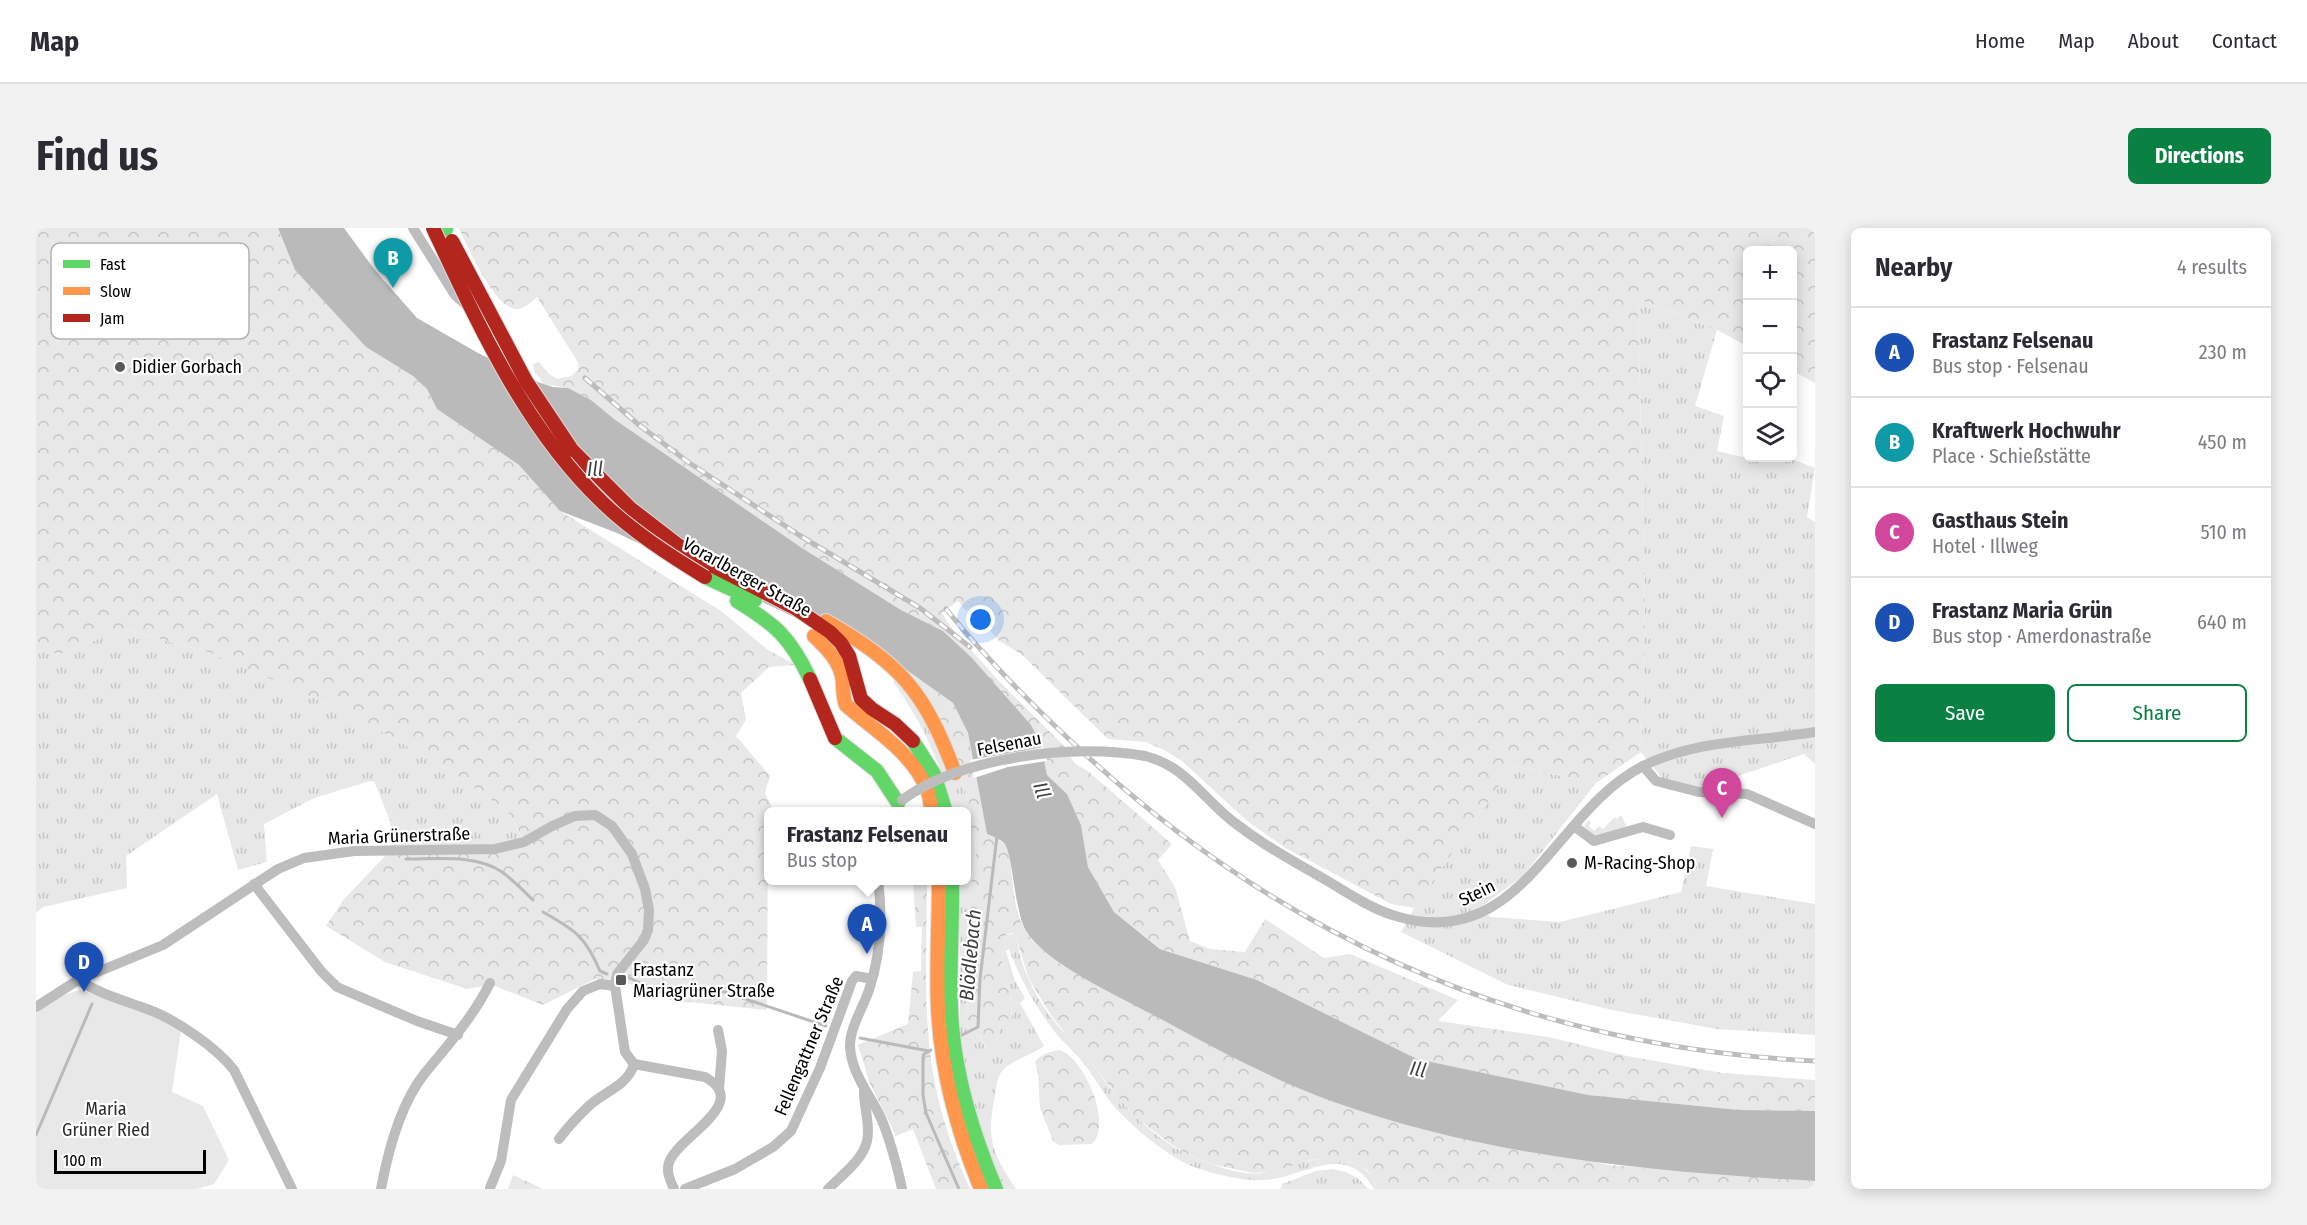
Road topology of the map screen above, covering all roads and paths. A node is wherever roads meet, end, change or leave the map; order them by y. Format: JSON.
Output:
{"nodes":[{"id":1,"x":413,"y":228,"type":"edge"},
{"id":2,"x":433,"y":228,"type":"edge"},
{"id":3,"x":446,"y":228,"type":"edge"},
{"id":4,"x":512,"y":330,"type":"dead end"},
{"id":5,"x":747,"y":601,"type":"junction"},
{"id":6,"x":797,"y":611,"type":"junction"},
{"id":7,"x":843,"y":684,"type":"junction"},
{"id":8,"x":857,"y":690,"type":"junction"},
{"id":9,"x":871,"y":710,"type":"junction"},
{"id":10,"x":852,"y":711,"type":"junction"},
{"id":11,"x":1815,"y":732,"type":"edge"},
{"id":12,"x":1145,"y":756,"type":"joint"},
{"id":13,"x":1642,"y":766,"type":"junction"},
{"id":14,"x":955,"y":773,"type":"junction"},
{"id":15,"x":897,"y":805,"type":"edge"},
{"id":16,"x":931,"y":807,"type":"edge"},
{"id":17,"x":945,"y":807,"type":"edge"},
{"id":18,"x":1815,"y":824,"type":"edge"},
{"id":19,"x":1574,"y":826,"type":"junction"},
{"id":20,"x":1670,"y":835,"type":"dead end"},
{"id":21,"x":254,"y":884,"type":"junction"},
{"id":22,"x":879,"y":885,"type":"edge"},
{"id":23,"x":939,"y":885,"type":"edge"},
{"id":24,"x":952,"y":885,"type":"edge"},
{"id":25,"x":872,"y":979,"type":"junction"},
{"id":26,"x":78,"y":980,"type":"junction"},
{"id":27,"x":490,"y":983,"type":"dead end"},
{"id":28,"x":615,"y":986,"type":"junction"},
{"id":29,"x":36,"y":1007,"type":"edge"},
{"id":30,"x":718,"y":1030,"type":"dead end"},
{"id":31,"x":458,"y":1035,"type":"junction"},
{"id":32,"x":634,"y":1064,"type":"junction"},
{"id":33,"x":864,"y":1088,"type":"junction"},
{"id":34,"x":719,"y":1089,"type":"junction"},
{"id":35,"x":559,"y":1139,"type":"dead end"},
{"id":36,"x":490,"y":1188,"type":"edge"},
{"id":37,"x":292,"y":1189,"type":"edge"},
{"id":38,"x":381,"y":1189,"type":"edge"},
{"id":39,"x":674,"y":1189,"type":"edge"},
{"id":40,"x":685,"y":1189,"type":"edge"},
{"id":41,"x":828,"y":1189,"type":"edge"},
{"id":42,"x":902,"y":1189,"type":"edge"},
{"id":43,"x":981,"y":1189,"type":"edge"},
{"id":44,"x":996,"y":1189,"type":"edge"}],
"edges":[{"from":1,"to":4,"type":"street"},
{"from":2,"to":5,"type":"main road","name":"Vorarlberger Straße","bridge":true},
{"from":3,"to":6,"type":"main road","name":"Vorarlberger Straße","bridge":true},
{"from":5,"to":7,"type":"main road","name":"Vorarlberger Straße"},
{"from":5,"to":15,"type":"main road","bridge":true},
{"from":6,"to":8,"type":"main road","name":"Vorarlberger Straße"},
{"from":6,"to":14,"type":"main road"},
{"from":7,"to":10,"type":"main road","name":"Vorarlberger Straße"},
{"from":7,"to":10,"type":"main road"},
{"from":8,"to":9,"type":"main road","name":"Vorarlberger Straße"},
{"from":8,"to":10,"type":"main road"},
{"from":9,"to":10,"type":"main road"},
{"from":9,"to":17,"type":"main road","name":"Vorarlberger Straße"},
{"from":10,"to":16,"type":"main road"},
{"from":11,"to":13,"type":"street","name":"Stein"},
{"from":12,"to":14,"type":"street","name":"Felsenau","bridge":true},
{"from":12,"to":19,"type":"street","name":"Stein"},
{"from":13,"to":18,"type":"street"},
{"from":13,"to":19,"type":"street","name":"Stein"},
{"from":14,"to":15,"type":"street","name":"Felsenau","bridge":true},
{"from":19,"to":20,"type":"street"},
{"from":21,"to":26,"type":"street","name":"Maria Grünerstraße"},
{"from":21,"to":28,"type":"street","name":"Maria Grünerstraße"},
{"from":21,"to":31,"type":"street"},
{"from":22,"to":25,"type":"street"},
{"from":23,"to":43,"type":"main road"},
{"from":24,"to":44,"type":"main road"},
{"from":25,"to":33,"type":"street"},
{"from":25,"to":40,"type":"street","name":"Fellengattner Straße"},
{"from":26,"to":29,"type":"street","name":"Maria Grünerstraße"},
{"from":26,"to":37,"type":"street"},
{"from":27,"to":31,"type":"street"},
{"from":28,"to":32,"type":"street"},
{"from":28,"to":36,"type":"street"},
{"from":30,"to":34,"type":"street"},
{"from":31,"to":38,"type":"street"},
{"from":32,"to":34,"type":"street"},
{"from":32,"to":35,"type":"street"},
{"from":33,"to":41,"type":"street"},
{"from":33,"to":42,"type":"street"},
{"from":34,"to":39,"type":"street"}]}
